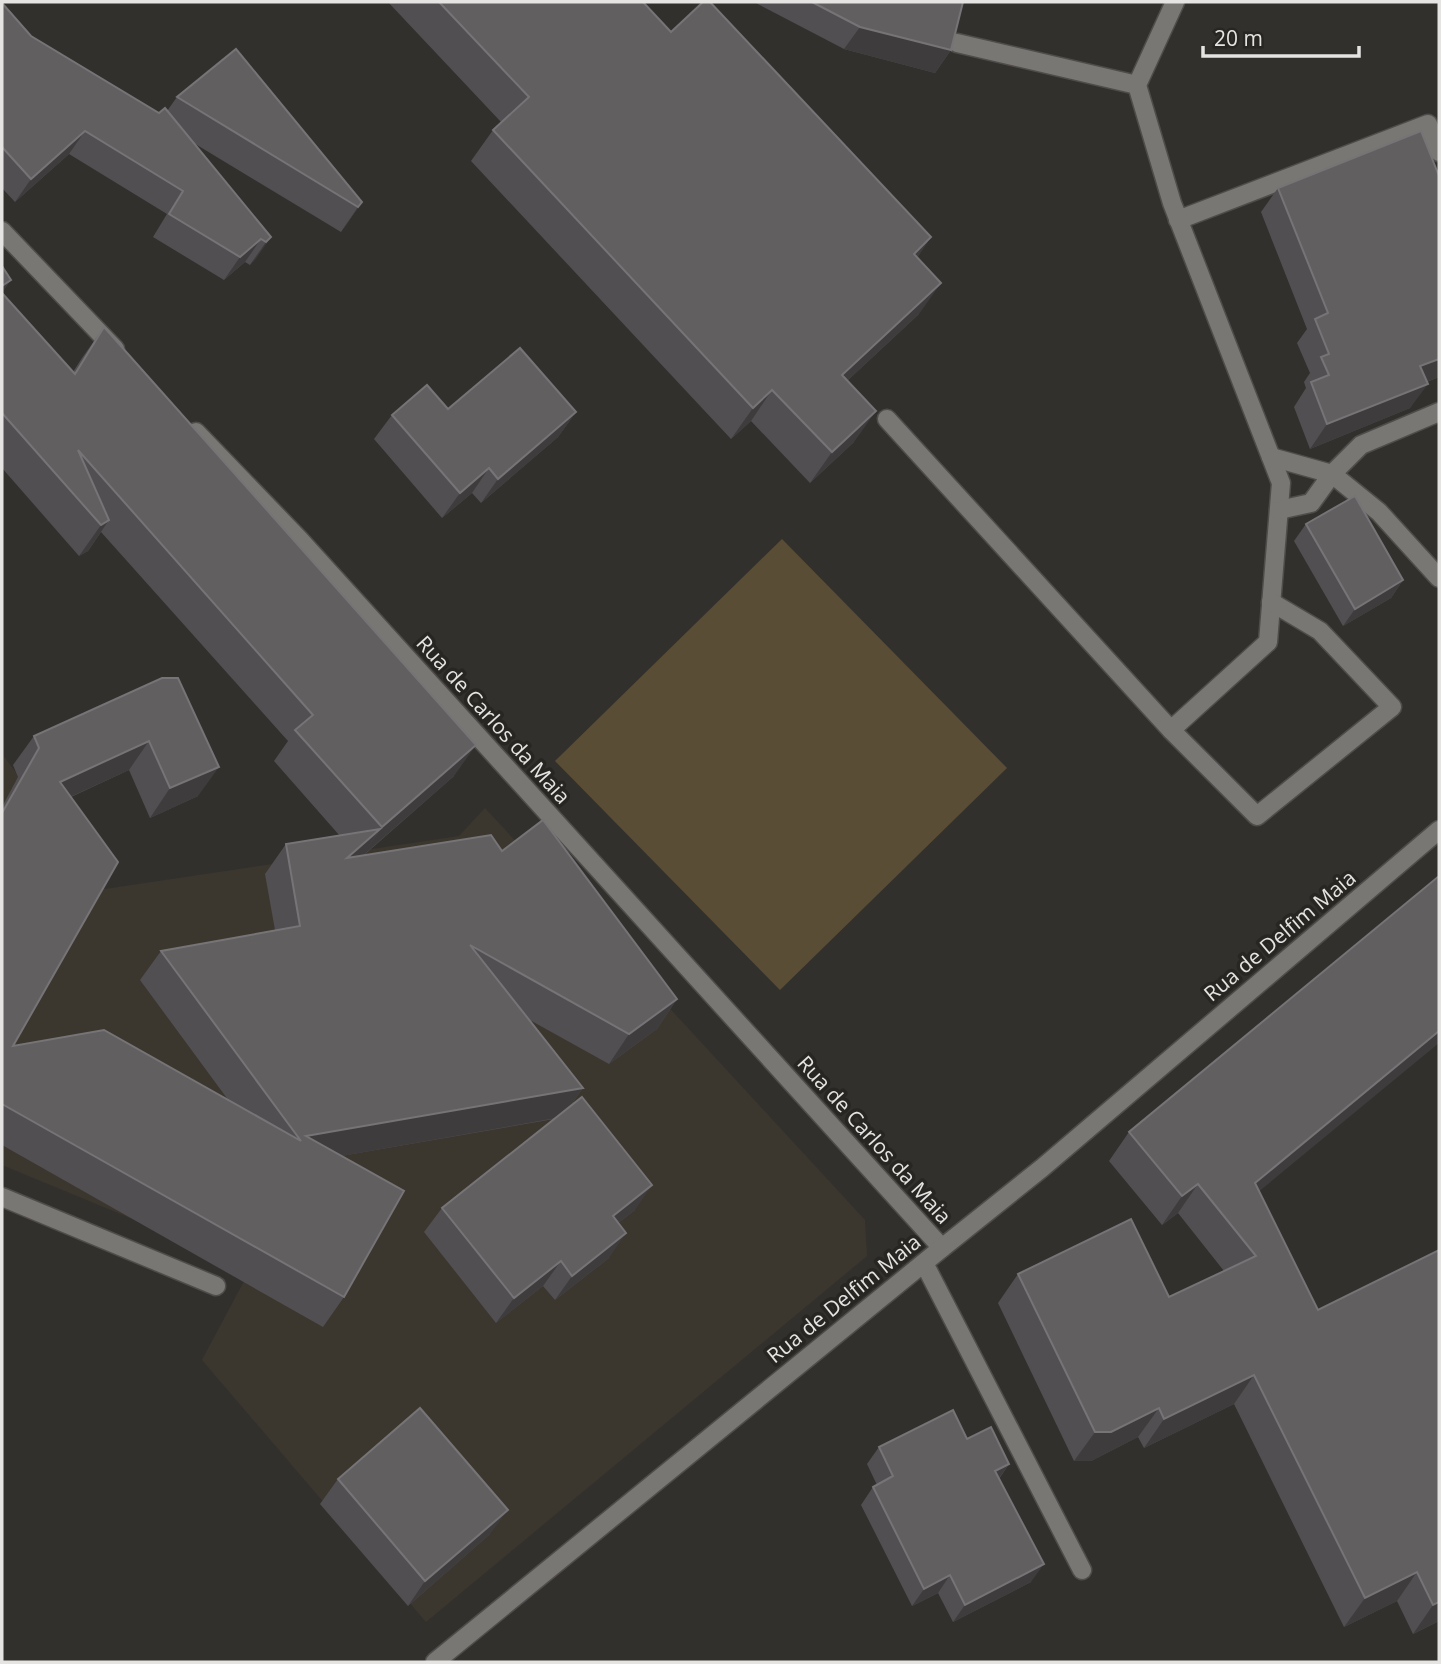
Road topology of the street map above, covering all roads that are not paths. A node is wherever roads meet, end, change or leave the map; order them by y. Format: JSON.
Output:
{"nodes":[{"id":1,"x":1175,"y":2,"type":"edge"},
{"id":2,"x":957,"y":43,"type":"edge"},
{"id":3,"x":1138,"y":85,"type":"junction"},
{"id":4,"x":1439,"y":152,"type":"edge"},
{"id":5,"x":1178,"y":220,"type":"junction"},
{"id":6,"x":2,"y":231,"type":"edge"},
{"id":7,"x":127,"y":360,"type":"edge"},
{"id":8,"x":1439,"y":412,"type":"edge"},
{"id":9,"x":887,"y":419,"type":"dead end"},
{"id":10,"x":185,"y":420,"type":"edge"},
{"id":11,"x":1270,"y":457,"type":"junction"},
{"id":12,"x":1332,"y":474,"type":"junction"},
{"id":13,"x":1279,"y":510,"type":"junction"},
{"id":14,"x":1439,"y":578,"type":"edge"},
{"id":15,"x":1271,"y":602,"type":"junction"},
{"id":16,"x":1171,"y":730,"type":"junction"},
{"id":17,"x":1439,"y":830,"type":"edge"},
{"id":18,"x":2,"y":1197,"type":"edge"},
{"id":19,"x":942,"y":1248,"type":"junction"},
{"id":20,"x":924,"y":1263,"type":"junction"},
{"id":21,"x":216,"y":1286,"type":"dead end"},
{"id":22,"x":1082,"y":1570,"type":"dead end"},
{"id":23,"x":442,"y":1656,"type":"edge"}],
"edges":[{"from":1,"to":3,"type":"street"},
{"from":2,"to":3,"type":"street"},
{"from":3,"to":5,"type":"street"},
{"from":4,"to":5,"type":"street"},
{"from":5,"to":11,"type":"street"},
{"from":6,"to":7,"type":"street"},
{"from":8,"to":12,"type":"street"},
{"from":9,"to":16,"type":"street"},
{"from":10,"to":19,"type":"street","name":"Rua de Carlos da Maia"},
{"from":11,"to":12,"type":"street"},
{"from":11,"to":13,"type":"street"},
{"from":12,"to":13,"type":"street"},
{"from":12,"to":14,"type":"street"},
{"from":13,"to":15,"type":"street"},
{"from":15,"to":16,"type":"street"},
{"from":15,"to":16,"type":"street"},
{"from":17,"to":19,"type":"street","name":"Rua de Delfim Maia"},
{"from":18,"to":21,"type":"street"},
{"from":19,"to":20,"type":"street","name":"Rua de Delfim Maia"},
{"from":20,"to":22,"type":"street"},
{"from":20,"to":23,"type":"street","name":"Rua de Delfim Maia"}]}
